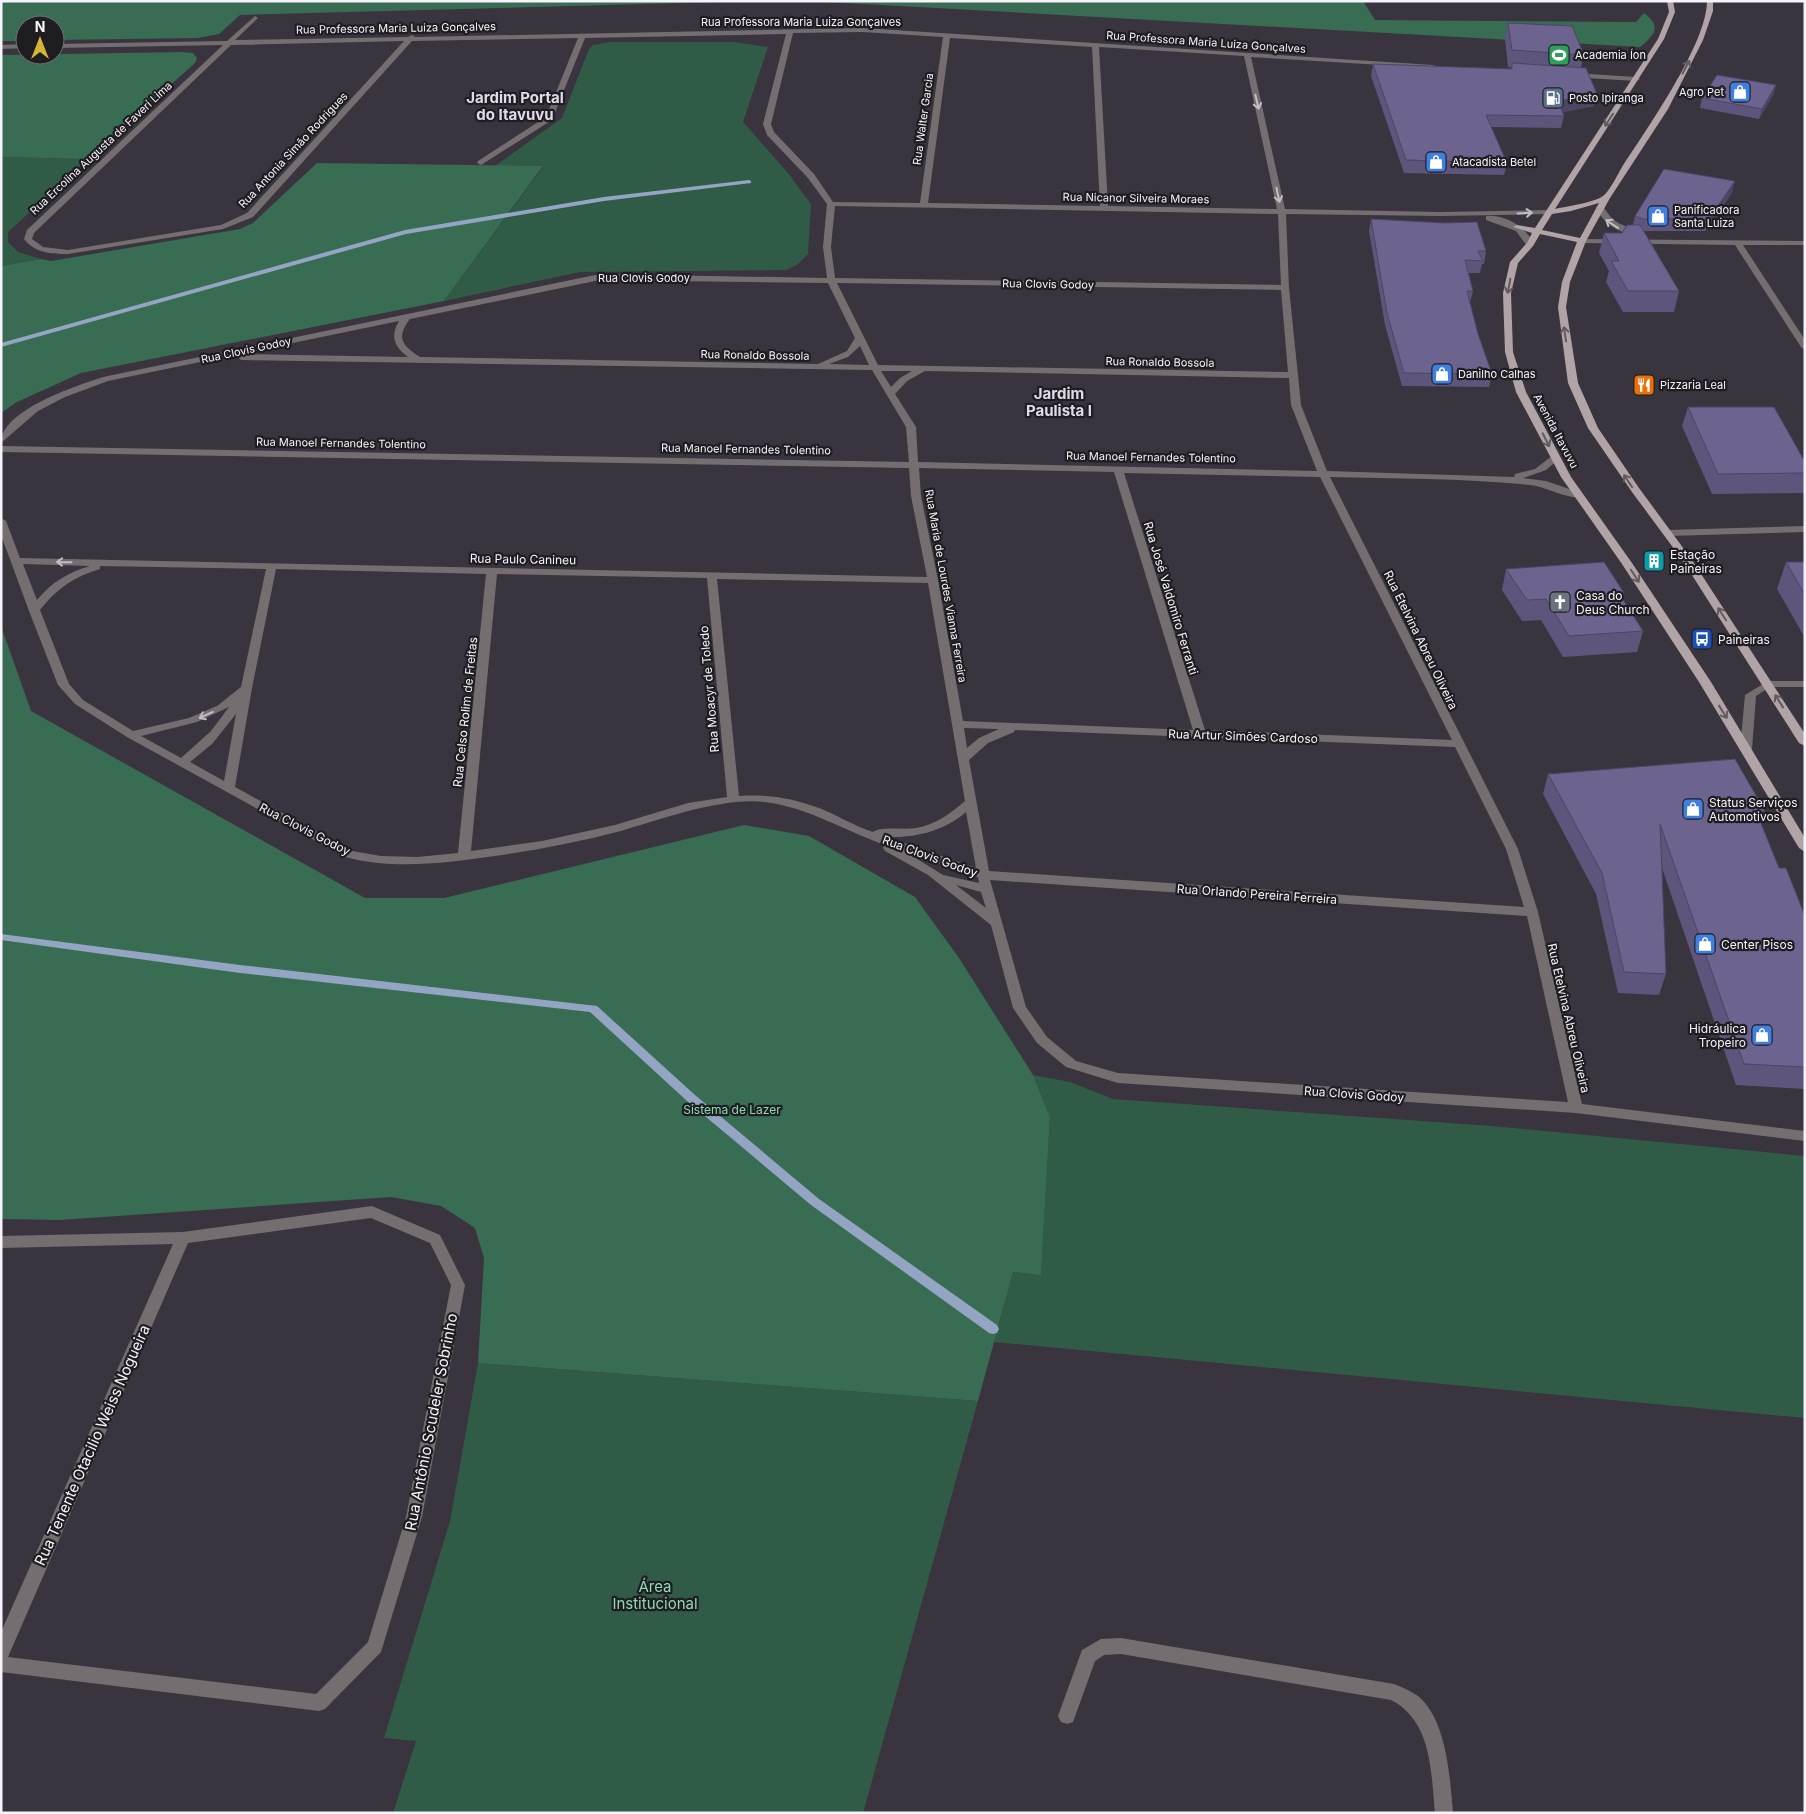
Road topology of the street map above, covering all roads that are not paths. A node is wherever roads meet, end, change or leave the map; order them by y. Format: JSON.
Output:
{"nodes":[{"id":1,"x":1670,"y":1,"type":"edge"},
{"id":2,"x":1710,"y":1,"type":"edge"},
{"id":3,"x":255,"y":18,"type":"dead end"},
{"id":4,"x":790,"y":30,"type":"junction"},
{"id":5,"x":583,"y":34,"type":"junction"},
{"id":6,"x":947,"y":34,"type":"junction"},
{"id":7,"x":412,"y":37,"type":"junction"},
{"id":8,"x":230,"y":42,"type":"junction"},
{"id":9,"x":1095,"y":45,"type":"junction"},
{"id":10,"x":15,"y":46,"type":"edge"},
{"id":11,"x":65,"y":46,"type":"edge"},
{"id":12,"x":1,"y":47,"type":"edge"},
{"id":13,"x":1247,"y":55,"type":"junction"},
{"id":14,"x":1444,"y":67,"type":"edge"},
{"id":15,"x":1562,"y":75,"type":"edge"},
{"id":16,"x":1636,"y":79,"type":"junction"},
{"id":17,"x":481,"y":163,"type":"dead end"},
{"id":18,"x":1606,"y":198,"type":"junction"},
{"id":19,"x":831,"y":204,"type":"junction"},
{"id":20,"x":924,"y":206,"type":"junction"},
{"id":21,"x":1600,"y":208,"type":"junction"},
{"id":22,"x":1104,"y":209,"type":"junction"},
{"id":23,"x":1282,"y":212,"type":"junction"},
{"id":24,"x":1549,"y":212,"type":"junction"},
{"id":25,"x":1441,"y":214,"type":"junction"},
{"id":26,"x":1517,"y":227,"type":"junction"},
{"id":27,"x":1538,"y":232,"type":"junction"},
{"id":28,"x":137,"y":241,"type":"joint"},
{"id":29,"x":1582,"y":241,"type":"junction"},
{"id":30,"x":1664,"y":243,"type":"junction"},
{"id":31,"x":1738,"y":243,"type":"junction"},
{"id":32,"x":1805,"y":243,"type":"edge"},
{"id":33,"x":1530,"y":244,"type":"junction"},
{"id":34,"x":831,"y":280,"type":"junction"},
{"id":35,"x":1285,"y":288,"type":"junction"},
{"id":36,"x":408,"y":316,"type":"junction"},
{"id":37,"x":860,"y":337,"type":"junction"},
{"id":38,"x":1805,"y":347,"type":"edge"},
{"id":39,"x":217,"y":356,"type":"junction"},
{"id":40,"x":419,"y":360,"type":"junction"},
{"id":41,"x":815,"y":367,"type":"junction"},
{"id":42,"x":875,"y":368,"type":"junction"},
{"id":43,"x":930,"y":369,"type":"junction"},
{"id":44,"x":1293,"y":375,"type":"junction"},
{"id":45,"x":890,"y":394,"type":"junction"},
{"id":46,"x":1,"y":440,"type":"edge"},
{"id":47,"x":1,"y":449,"type":"edge"},
{"id":48,"x":1555,"y":458,"type":"junction"},
{"id":49,"x":914,"y":465,"type":"junction"},
{"id":50,"x":1118,"y":469,"type":"junction"},
{"id":51,"x":1323,"y":473,"type":"junction"},
{"id":52,"x":1490,"y":478,"type":"junction"},
{"id":53,"x":1578,"y":495,"type":"junction"},
{"id":54,"x":1,"y":521,"type":"edge"},
{"id":55,"x":1805,"y":529,"type":"edge"},
{"id":56,"x":1668,"y":533,"type":"junction"},
{"id":57,"x":15,"y":561,"type":"junction"},
{"id":58,"x":113,"y":563,"type":"junction"},
{"id":59,"x":272,"y":566,"type":"junction"},
{"id":60,"x":492,"y":570,"type":"junction"},
{"id":61,"x":712,"y":576,"type":"junction"},
{"id":62,"x":933,"y":580,"type":"junction"},
{"id":63,"x":34,"y":611,"type":"junction"},
{"id":64,"x":1768,"y":684,"type":"junction"},
{"id":65,"x":1805,"y":684,"type":"edge"},
{"id":66,"x":246,"y":688,"type":"junction"},
{"id":67,"x":958,"y":724,"type":"junction"},
{"id":68,"x":1028,"y":727,"type":"junction"},
{"id":69,"x":1200,"y":734,"type":"junction"},
{"id":70,"x":130,"y":735,"type":"junction"},
{"id":71,"x":1805,"y":743,"type":"edge"},
{"id":72,"x":1458,"y":744,"type":"junction"},
{"id":73,"x":1746,"y":749,"type":"junction"},
{"id":74,"x":964,"y":760,"type":"junction"},
{"id":75,"x":181,"y":763,"type":"junction"},
{"id":76,"x":229,"y":789,"type":"junction"},
{"id":77,"x":733,"y":800,"type":"junction"},
{"id":78,"x":971,"y":802,"type":"junction"},
{"id":79,"x":864,"y":833,"type":"junction"},
{"id":80,"x":1805,"y":848,"type":"edge"},
{"id":81,"x":464,"y":856,"type":"junction"},
{"id":82,"x":932,"y":872,"type":"junction"},
{"id":83,"x":983,"y":875,"type":"junction"},
{"id":84,"x":986,"y":889,"type":"junction"},
{"id":85,"x":1532,"y":912,"type":"junction"},
{"id":86,"x":995,"y":922,"type":"junction"},
{"id":87,"x":1576,"y":1108,"type":"junction"},
{"id":88,"x":1805,"y":1136,"type":"edge"},
{"id":89,"x":183,"y":1238,"type":"junction"},
{"id":90,"x":1,"y":1242,"type":"edge"},
{"id":91,"x":1,"y":1652,"type":"edge"},
{"id":92,"x":1,"y":1664,"type":"edge"},
{"id":93,"x":1067,"y":1716,"type":"dead end"},
{"id":94,"x":1444,"y":1813,"type":"edge"}],
"edges":[{"from":1,"to":16,"type":"main road","name":"Avenida Itavuvu"},
{"from":18,"to":2,"type":"main road","one_way":true},
{"from":3,"to":8,"type":"street","name":"Rua Ercolina Augusta de Faveri Lima"},
{"from":4,"to":5,"type":"street","name":"Rua Professora Maria Luiza Gonçalves"},
{"from":4,"to":6,"type":"street","name":"Rua Professora Maria Luiza Gonçalves"},
{"from":4,"to":19,"type":"street"},
{"from":5,"to":7,"type":"street","name":"Rua Professora Maria Luiza Gonçalves"},
{"from":5,"to":17,"type":"street"},
{"from":6,"to":9,"type":"street","name":"Rua Professora Maria Luiza Gonçalves"},
{"from":6,"to":20,"type":"street","name":"Rua Walter Garcia"},
{"from":7,"to":8,"type":"street","name":"Rua Professora Maria Luiza Gonçalves"},
{"from":7,"to":28,"type":"street","name":"Rua Antonia Simão Rodrigues"},
{"from":8,"to":11,"type":"street","name":"Rua Professora Maria Luiza Gonçalves"},
{"from":8,"to":28,"type":"street","name":"Rua Ercolina Augusta de Faveri Lima"},
{"from":9,"to":13,"type":"street","name":"Rua Professora Maria Luiza Gonçalves"},
{"from":9,"to":22,"type":"street"},
{"from":10,"to":12,"type":"street"},
{"from":13,"to":14,"type":"street","name":"Rua Professora Maria Luiza Gonçalves"},
{"from":13,"to":23,"type":"street","name":"Rua Etelvina Abreu Oliveira","one_way":true},
{"from":15,"to":16,"type":"street"},
{"from":16,"to":24,"type":"main road","name":"Avenida Itavuvu","one_way":true},
{"from":18,"to":21,"type":"main road"},
{"from":18,"to":24,"type":"main road"},
{"from":19,"to":20,"type":"street","name":"Rua Nicanor Silveira Moraes"},
{"from":19,"to":34,"type":"street","name":"Rua Maria de Lourdes Vianna Ferreira"},
{"from":20,"to":22,"type":"street","name":"Rua Nicanor Silveira Moraes"},
{"from":21,"to":29,"type":"main road"},
{"from":30,"to":21,"type":"street","one_way":true},
{"from":22,"to":23,"type":"street","name":"Rua Nicanor Silveira Moraes"},
{"from":23,"to":25,"type":"street","name":"Rua Nicanor Silveira Moraes"},
{"from":23,"to":35,"type":"street","name":"Rua Etelvina Abreu Oliveira"},
{"from":25,"to":24,"type":"street","name":"Rua Nicanor Silveira Moraes","one_way":true},
{"from":24,"to":27,"type":"main road","name":"Avenida Itavuvu"},
{"from":25,"to":26,"type":"street","name":"Rua Nicanor Silveira Moraes"},
{"from":26,"to":27,"type":"main road"},
{"from":26,"to":33,"type":"street"},
{"from":27,"to":29,"type":"main road"},
{"from":27,"to":33,"type":"main road","name":"Avenida Itavuvu"},
{"from":29,"to":30,"type":"street"},
{"from":56,"to":29,"type":"main road","one_way":true},
{"from":30,"to":31,"type":"street"},
{"from":31,"to":32,"type":"street"},
{"from":31,"to":38,"type":"street"},
{"from":33,"to":48,"type":"main road","name":"Avenida Itavuvu","one_way":true},
{"from":34,"to":35,"type":"street","name":"Rua Clovis Godoy"},
{"from":34,"to":36,"type":"street","name":"Rua Clovis Godoy"},
{"from":34,"to":37,"type":"street","name":"Rua Maria de Lourdes Vianna Ferreira"},
{"from":35,"to":44,"type":"street","name":"Rua Etelvina Abreu Oliveira"},
{"from":36,"to":39,"type":"street","name":"Rua Clovis Godoy"},
{"from":36,"to":40,"type":"street"},
{"from":37,"to":41,"type":"street"},
{"from":37,"to":42,"type":"street","name":"Rua Maria de Lourdes Vianna Ferreira"},
{"from":39,"to":40,"type":"street","name":"Rua Ronaldo Bossola"},
{"from":39,"to":46,"type":"street","name":"Rua Clovis Godoy"},
{"from":40,"to":41,"type":"street","name":"Rua Ronaldo Bossola"},
{"from":41,"to":42,"type":"street","name":"Rua Ronaldo Bossola"},
{"from":42,"to":43,"type":"street","name":"Rua Ronaldo Bossola"},
{"from":42,"to":45,"type":"street","name":"Rua Maria de Lourdes Vianna Ferreira"},
{"from":43,"to":44,"type":"street","name":"Rua Ronaldo Bossola"},
{"from":43,"to":45,"type":"street"},
{"from":44,"to":51,"type":"street","name":"Rua Etelvina Abreu Oliveira"},
{"from":45,"to":49,"type":"street","name":"Rua Maria de Lourdes Vianna Ferreira"},
{"from":47,"to":49,"type":"street","name":"Rua Manoel Fernandes Tolentino"},
{"from":48,"to":52,"type":"street","name":"Rua Manoel Fernandes Tolentino"},
{"from":48,"to":53,"type":"main road","name":"Avenida Itavuvu"},
{"from":49,"to":50,"type":"street","name":"Rua Manoel Fernandes Tolentino"},
{"from":49,"to":62,"type":"street","name":"Rua Maria de Lourdes Vianna Ferreira"},
{"from":50,"to":51,"type":"street","name":"Rua Manoel Fernandes Tolentino"},
{"from":50,"to":69,"type":"street","name":"Rua José Valdomiro Ferranti"},
{"from":51,"to":52,"type":"street","name":"Rua Manoel Fernandes Tolentino"},
{"from":51,"to":72,"type":"street","name":"Rua Etelvina Abreu Oliveira"},
{"from":52,"to":53,"type":"street","name":"Rua Manoel Fernandes Tolentino"},
{"from":53,"to":73,"type":"main road","name":"Avenida Itavuvu","one_way":true},
{"from":54,"to":57,"type":"street","name":"Rua Clovis Godoy"},
{"from":55,"to":56,"type":"street"},
{"from":64,"to":56,"type":"main road","one_way":true},
{"from":58,"to":57,"type":"street","name":"Rua Paulo Canineu","one_way":true},
{"from":57,"to":63,"type":"street","name":"Rua Clovis Godoy"},
{"from":58,"to":59,"type":"street","name":"Rua Paulo Canineu"},
{"from":58,"to":63,"type":"street","name":"Rua Paulo Canineu"},
{"from":59,"to":60,"type":"street","name":"Rua Paulo Canineu"},
{"from":59,"to":66,"type":"street"},
{"from":60,"to":61,"type":"street","name":"Rua Paulo Canineu"},
{"from":60,"to":81,"type":"street","name":"Rua Celso Rolim de Freitas"},
{"from":61,"to":62,"type":"street","name":"Rua Paulo Canineu"},
{"from":61,"to":77,"type":"street","name":"Rua Moacyr de Toledo"},
{"from":62,"to":67,"type":"street","name":"Rua Maria de Lourdes Vianna Ferreira"},
{"from":63,"to":70,"type":"street","name":"Rua Clovis Godoy"},
{"from":64,"to":65,"type":"street"},
{"from":71,"to":64,"type":"main road","one_way":true},
{"from":64,"to":73,"type":"street"},
{"from":66,"to":70,"type":"street","one_way":true},
{"from":66,"to":75,"type":"street"},
{"from":66,"to":76,"type":"street"},
{"from":67,"to":68,"type":"street","name":"Rua Artur Simões Cardoso"},
{"from":67,"to":74,"type":"street","name":"Rua Maria de Lourdes Vianna Ferreira"},
{"from":68,"to":69,"type":"street","name":"Rua Artur Simões Cardoso"},
{"from":68,"to":74,"type":"street","name":"Rua Artur Simões Cardoso"},
{"from":69,"to":72,"type":"street","name":"Rua Artur Simões Cardoso"},
{"from":70,"to":75,"type":"street","name":"Rua Clovis Godoy"},
{"from":72,"to":85,"type":"street","name":"Rua Etelvina Abreu Oliveira"},
{"from":73,"to":80,"type":"main road","name":"Avenida Itavuvu"},
{"from":74,"to":78,"type":"street","name":"Rua Maria de Lourdes Vianna Ferreira"},
{"from":75,"to":76,"type":"street","name":"Rua Clovis Godoy"},
{"from":76,"to":81,"type":"street","name":"Rua Clovis Godoy"},
{"from":77,"to":79,"type":"street","name":"Rua Clovis Godoy"},
{"from":77,"to":81,"type":"street","name":"Rua Clovis Godoy"},
{"from":78,"to":79,"type":"street","name":"Rua Clovis Godoy"},
{"from":78,"to":83,"type":"street","name":"Rua Maria de Lourdes Vianna Ferreira"},
{"from":79,"to":82,"type":"street","name":"Rua Clovis Godoy"},
{"from":79,"to":83,"type":"street","name":"Rua Clovis Godoy"},
{"from":82,"to":84,"type":"street","name":"Rua Clovis Godoy"},
{"from":82,"to":86,"type":"street","name":"Rua Clovis Godoy"},
{"from":83,"to":84,"type":"street","name":"Rua Clovis Godoy"},
{"from":83,"to":85,"type":"street","name":"Rua Orlando Pereira Ferreira"},
{"from":84,"to":86,"type":"street","name":"Rua Clovis Godoy"},
{"from":85,"to":87,"type":"street","name":"Rua Etelvina Abreu Oliveira"},
{"from":86,"to":87,"type":"street","name":"Rua Clovis Godoy"},
{"from":87,"to":88,"type":"street","name":"Rua Clovis Godoy"},
{"from":89,"to":90,"type":"street","name":"Rua Antônio Scudeler Sobrinho"},
{"from":89,"to":91,"type":"street","name":"Rua Tenente Otacilio Weiss Nogueira"},
{"from":89,"to":92,"type":"street","name":"Rua Antônio Scudeler Sobrinho"},
{"from":93,"to":94,"type":"street"}]}
